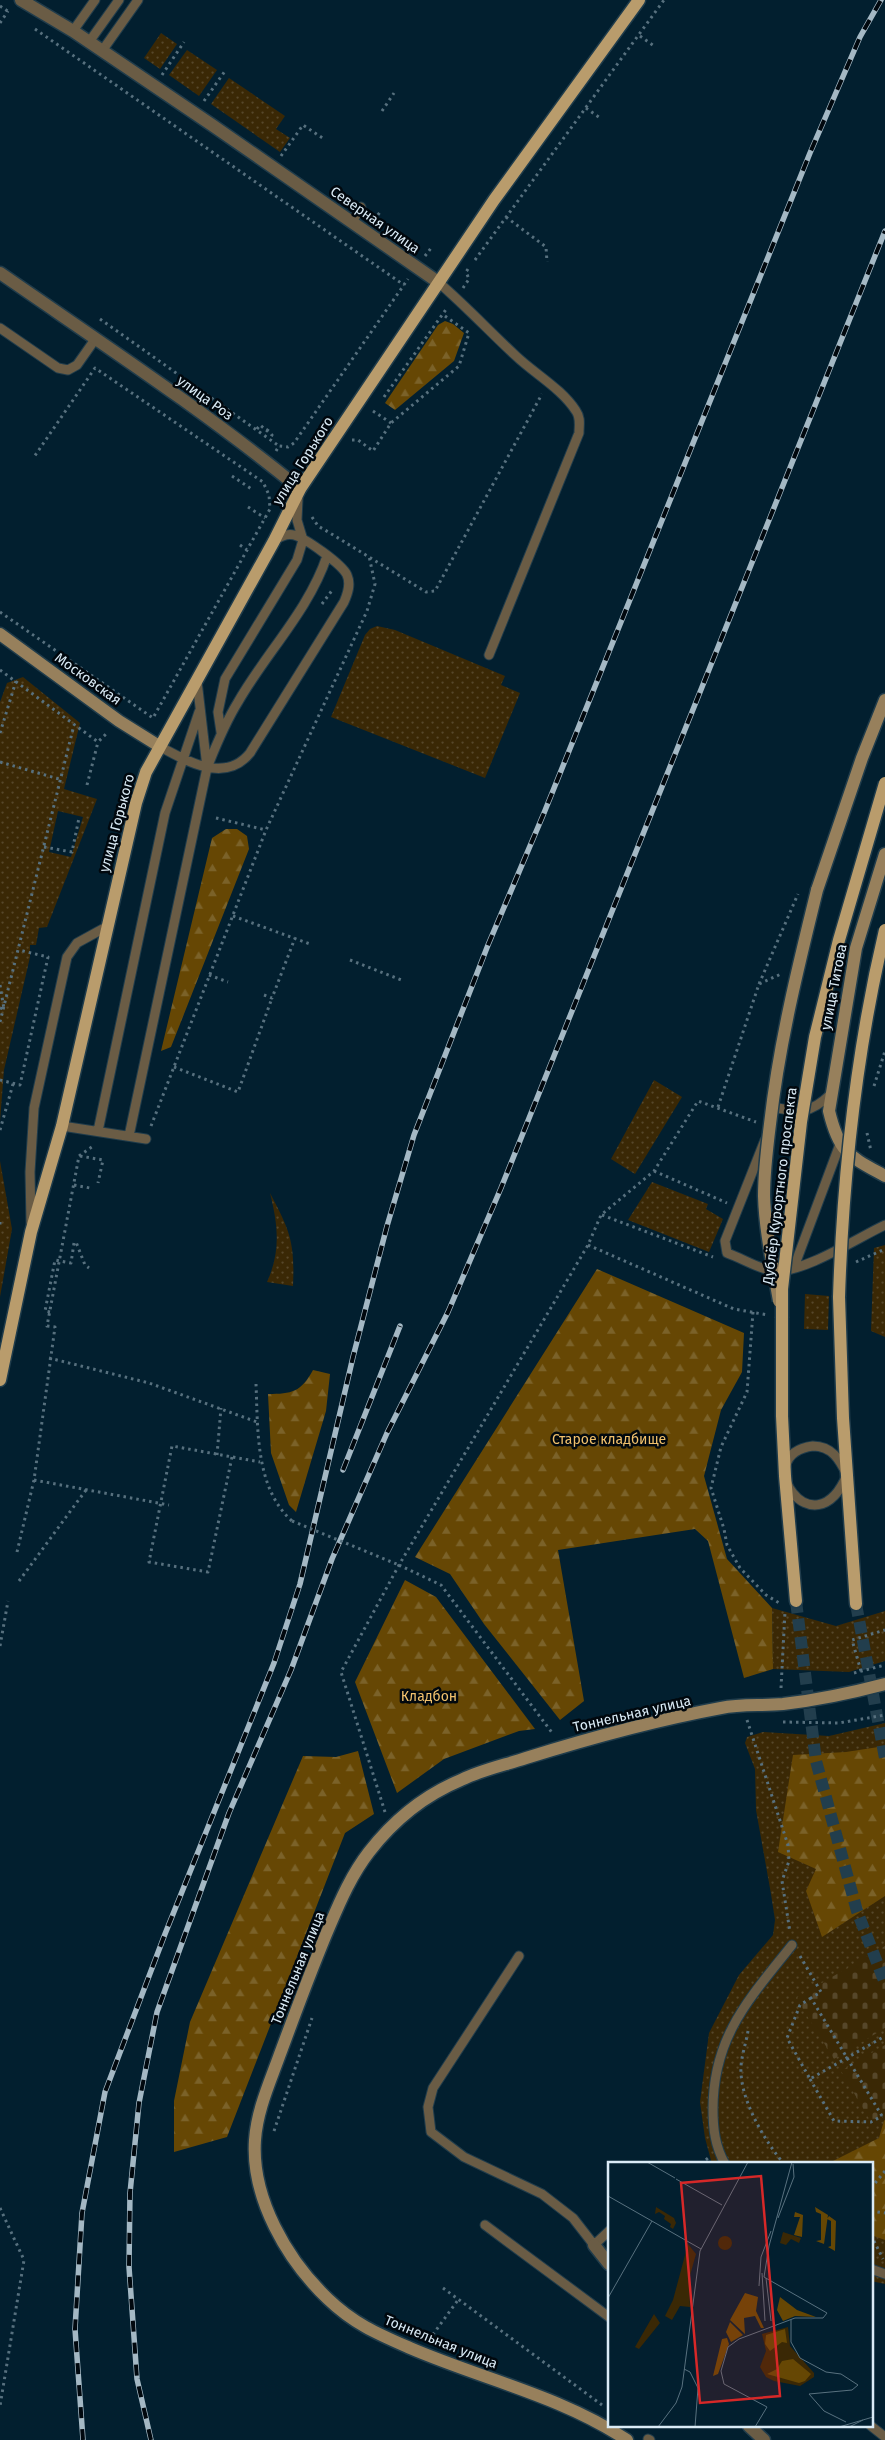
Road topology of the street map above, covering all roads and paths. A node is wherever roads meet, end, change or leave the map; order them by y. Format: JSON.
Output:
{"nodes":[{"id":1,"x":21,"y":0,"type":"edge"},
{"id":2,"x":95,"y":0,"type":"edge"},
{"id":3,"x":119,"y":0,"type":"edge"},
{"id":4,"x":138,"y":0,"type":"edge"},
{"id":5,"x":639,"y":0,"type":"edge"},
{"id":6,"x":664,"y":0,"type":"edge"},
{"id":7,"x":8,"y":11,"type":"dead end"},
{"id":8,"x":0,"y":23,"type":"edge"},
{"id":9,"x":26,"y":23,"type":"dead end"},
{"id":10,"x":73,"y":31,"type":"junction"},
{"id":11,"x":640,"y":36,"type":"junction"},
{"id":12,"x":89,"y":42,"type":"junction"},
{"id":13,"x":184,"y":42,"type":"dead end"},
{"id":14,"x":654,"y":46,"type":"dead end"},
{"id":15,"x":102,"y":51,"type":"junction"},
{"id":16,"x":225,"y":71,"type":"dead end"},
{"id":17,"x":162,"y":75,"type":"dead end"},
{"id":18,"x":394,"y":93,"type":"dead end"},
{"id":19,"x":202,"y":103,"type":"dead end"},
{"id":20,"x":586,"y":108,"type":"junction"},
{"id":21,"x":382,"y":111,"type":"dead end"},
{"id":22,"x":600,"y":118,"type":"dead end"},
{"id":23,"x":324,"y":139,"type":"dead end"},
{"id":24,"x":280,"y":157,"type":"dead end"},
{"id":25,"x":361,"y":207,"type":"dead end"},
{"id":26,"x":506,"y":217,"type":"junction"},
{"id":27,"x":352,"y":222,"type":"junction"},
{"id":28,"x":431,"y":248,"type":"dead end"},
{"id":29,"x":547,"y":262,"type":"dead end"},
{"id":30,"x":416,"y":267,"type":"junction"},
{"id":31,"x":0,"y":274,"type":"edge"},
{"id":32,"x":438,"y":282,"type":"junction"},
{"id":33,"x":404,"y":285,"type":"junction"},
{"id":34,"x":456,"y":297,"type":"junction"},
{"id":35,"x":442,"y":314,"type":"junction"},
{"id":36,"x":100,"y":320,"type":"dead end"},
{"id":37,"x":0,"y":328,"type":"edge"},
{"id":38,"x":93,"y":336,"type":"junction"},
{"id":39,"x":548,"y":383,"type":"junction"},
{"id":40,"x":373,"y":411,"type":"junction"},
{"id":41,"x":368,"y":419,"type":"dead end"},
{"id":42,"x":391,"y":423,"type":"junction"},
{"id":43,"x":270,"y":426,"type":"dead end"},
{"id":44,"x":257,"y":429,"type":"junction"},
{"id":45,"x":267,"y":431,"type":"junction"},
{"id":46,"x":357,"y":434,"type":"dead end"},
{"id":47,"x":270,"y":438,"type":"junction"},
{"id":48,"x":279,"y":446,"type":"junction"},
{"id":49,"x":34,"y":457,"type":"dead end"},
{"id":50,"x":267,"y":462,"type":"junction"},
{"id":51,"x":232,"y":476,"type":"dead end"},
{"id":52,"x":256,"y":477,"type":"junction"},
{"id":53,"x":300,"y":489,"type":"junction"},
{"id":54,"x":253,"y":490,"type":"dead end"},
{"id":55,"x":248,"y":507,"type":"dead end"},
{"id":56,"x":309,"y":512,"type":"dead end"},
{"id":57,"x":265,"y":518,"type":"junction"},
{"id":58,"x":274,"y":540,"type":"junction"},
{"id":59,"x":303,"y":540,"type":"junction"},
{"id":60,"x":240,"y":545,"type":"dead end"},
{"id":61,"x":247,"y":550,"type":"junction"},
{"id":62,"x":327,"y":556,"type":"junction"},
{"id":63,"x":369,"y":556,"type":"junction"},
{"id":64,"x":335,"y":586,"type":"dead end"},
{"id":65,"x":322,"y":604,"type":"dead end"},
{"id":66,"x":0,"y":612,"type":"edge"},
{"id":67,"x":1,"y":640,"type":"edge"},
{"id":68,"x":489,"y":655,"type":"dead end"},
{"id":69,"x":0,"y":670,"type":"edge"},
{"id":70,"x":197,"y":678,"type":"junction"},
{"id":71,"x":16,"y":681,"type":"junction"},
{"id":72,"x":885,"y":700,"type":"edge"},
{"id":73,"x":136,"y":707,"type":"junction"},
{"id":74,"x":199,"y":712,"type":"junction"},
{"id":75,"x":119,"y":721,"type":"junction"},
{"id":76,"x":74,"y":725,"type":"junction"},
{"id":77,"x":221,"y":732,"type":"junction"},
{"id":78,"x":0,"y":733,"type":"edge"},
{"id":79,"x":98,"y":742,"type":"junction"},
{"id":80,"x":159,"y":746,"type":"junction"},
{"id":81,"x":182,"y":759,"type":"junction"},
{"id":82,"x":0,"y":762,"type":"edge"},
{"id":83,"x":207,"y":768,"type":"junction"},
{"id":84,"x":59,"y":779,"type":"junction"},
{"id":85,"x":885,"y":783,"type":"edge"},
{"id":86,"x":88,"y":786,"type":"dead end"},
{"id":87,"x":79,"y":818,"type":"dead end"},
{"id":88,"x":216,"y":818,"type":"dead end"},
{"id":89,"x":266,"y":830,"type":"junction"},
{"id":90,"x":44,"y":847,"type":"junction"},
{"id":91,"x":885,"y":854,"type":"edge"},
{"id":92,"x":233,"y":916,"type":"junction"},
{"id":93,"x":108,"y":926,"type":"junction"},
{"id":94,"x":885,"y":930,"type":"edge"},
{"id":95,"x":295,"y":938,"type":"junction"},
{"id":96,"x":310,"y":944,"type":"dead end"},
{"id":97,"x":19,"y":950,"type":"junction"},
{"id":98,"x":350,"y":960,"type":"dead end"},
{"id":99,"x":784,"y":973,"type":"dead end"},
{"id":100,"x":209,"y":975,"type":"junction"},
{"id":101,"x":404,"y":981,"type":"dead end"},
{"id":102,"x":228,"y":982,"type":"dead end"},
{"id":103,"x":0,"y":985,"type":"edge"},
{"id":104,"x":264,"y":995,"type":"dead end"},
{"id":105,"x":272,"y":998,"type":"junction"},
{"id":106,"x":2,"y":1008,"type":"edge"},
{"id":107,"x":0,"y":1022,"type":"edge"},
{"id":108,"x":885,"y":1051,"type":"edge"},
{"id":109,"x":174,"y":1067,"type":"junction"},
{"id":110,"x":0,"y":1080,"type":"edge"},
{"id":111,"x":13,"y":1084,"type":"junction"},
{"id":112,"x":873,"y":1088,"type":"dead end"},
{"id":113,"x":831,"y":1094,"type":"junction"},
{"id":114,"x":718,"y":1107,"type":"junction"},
{"id":115,"x":62,"y":1126,"type":"junction"},
{"id":116,"x":866,"y":1126,"type":"dead end"},
{"id":117,"x":770,"y":1127,"type":"junction"},
{"id":118,"x":0,"y":1130,"type":"edge"},
{"id":119,"x":98,"y":1131,"type":"junction"},
{"id":120,"x":129,"y":1136,"type":"junction"},
{"id":121,"x":146,"y":1139,"type":"joint"},
{"id":122,"x":840,"y":1144,"type":"junction"},
{"id":123,"x":872,"y":1154,"type":"dead end"},
{"id":124,"x":654,"y":1171,"type":"junction"},
{"id":125,"x":885,"y":1176,"type":"edge"},
{"id":126,"x":98,"y":1182,"type":"dead end"},
{"id":127,"x":74,"y":1185,"type":"junction"},
{"id":128,"x":90,"y":1188,"type":"dead end"},
{"id":129,"x":732,"y":1205,"type":"dead end"},
{"id":130,"x":885,"y":1225,"type":"edge"},
{"id":131,"x":31,"y":1232,"type":"junction"},
{"id":132,"x":588,"y":1245,"type":"junction"},
{"id":133,"x":885,"y":1249,"type":"edge"},
{"id":134,"x":59,"y":1261,"type":"junction"},
{"id":135,"x":794,"y":1267,"type":"junction"},
{"id":136,"x":89,"y":1268,"type":"dead end"},
{"id":137,"x":840,"y":1270,"type":"junction"},
{"id":138,"x":753,"y":1312,"type":"junction"},
{"id":139,"x":782,"y":1318,"type":"junction"},
{"id":140,"x":49,"y":1358,"type":"junction"},
{"id":141,"x":0,"y":1380,"type":"edge"},
{"id":142,"x":256,"y":1384,"type":"dead end"},
{"id":143,"x":220,"y":1408,"type":"junction"},
{"id":144,"x":257,"y":1422,"type":"junction"},
{"id":145,"x":217,"y":1455,"type":"junction"},
{"id":146,"x":232,"y":1457,"type":"junction"},
{"id":147,"x":260,"y":1462,"type":"junction"},
{"id":148,"x":847,"y":1475,"type":"junction"},
{"id":149,"x":785,"y":1476,"type":"junction"},
{"id":150,"x":34,"y":1480,"type":"junction"},
{"id":151,"x":86,"y":1490,"type":"junction"},
{"id":152,"x":160,"y":1504,"type":"junction"},
{"id":153,"x":169,"y":1505,"type":"dead end"},
{"id":154,"x":17,"y":1552,"type":"dead end"},
{"id":155,"x":399,"y":1565,"type":"junction"},
{"id":156,"x":19,"y":1582,"type":"dead end"},
{"id":157,"x":8,"y":1601,"type":"dead end"},
{"id":158,"x":796,"y":1601,"type":"tunnel mouth"},
{"id":159,"x":856,"y":1604,"type":"tunnel mouth"},
{"id":160,"x":885,"y":1630,"type":"edge"},
{"id":161,"x":0,"y":1646,"type":"edge"},
{"id":162,"x":861,"y":1671,"type":"dead end"},
{"id":163,"x":885,"y":1684,"type":"edge"},
{"id":164,"x":781,"y":1688,"type":"dead end"},
{"id":165,"x":742,"y":1705,"type":"junction"},
{"id":166,"x":885,"y":1715,"type":"edge"},
{"id":167,"x":747,"y":1721,"type":"junction"},
{"id":168,"x":757,"y":1721,"type":"dead end"},
{"id":169,"x":775,"y":1722,"type":"dead end"},
{"id":170,"x":552,"y":1732,"type":"dead end"},
{"id":171,"x":387,"y":1818,"type":"dead end"},
{"id":172,"x":792,"y":1945,"type":"junction"},
{"id":173,"x":519,"y":1956,"type":"dead end"},
{"id":174,"x":811,"y":1998,"type":"junction"},
{"id":175,"x":313,"y":2013,"type":"dead end"},
{"id":176,"x":748,"y":2028,"type":"dead end"},
{"id":177,"x":885,"y":2036,"type":"edge"},
{"id":178,"x":847,"y":2058,"type":"junction"},
{"id":179,"x":810,"y":2079,"type":"junction"},
{"id":180,"x":883,"y":2115,"type":"edge"},
{"id":181,"x":274,"y":2133,"type":"dead end"},
{"id":182,"x":724,"y":2162,"type":"edge"},
{"id":183,"x":782,"y":2162,"type":"edge"},
{"id":184,"x":885,"y":2172,"type":"edge"},
{"id":185,"x":872,"y":2187,"type":"edge"},
{"id":186,"x":0,"y":2208,"type":"edge"},
{"id":187,"x":872,"y":2211,"type":"edge"},
{"id":188,"x":885,"y":2213,"type":"edge"},
{"id":189,"x":485,"y":2225,"type":"dead end"},
{"id":190,"x":608,"y":2232,"type":"edge"},
{"id":191,"x":872,"y":2237,"type":"edge"},
{"id":192,"x":594,"y":2244,"type":"junction"},
{"id":193,"x":608,"y":2263,"type":"edge"},
{"id":194,"x":885,"y":2264,"type":"edge"},
{"id":195,"x":872,"y":2269,"type":"edge"},
{"id":196,"x":885,"y":2274,"type":"edge"},
{"id":197,"x":442,"y":2288,"type":"dead end"},
{"id":198,"x":458,"y":2300,"type":"junction"},
{"id":199,"x":608,"y":2315,"type":"edge"},
{"id":200,"x":424,"y":2347,"type":"dead end"},
{"id":201,"x":0,"y":2406,"type":"edge"},
{"id":202,"x":608,"y":2409,"type":"edge"},
{"id":203,"x":872,"y":2427,"type":"edge"},
{"id":204,"x":751,"y":2428,"type":"edge"},
{"id":205,"x":885,"y":2437,"type":"edge"},
{"id":206,"x":627,"y":2440,"type":"edge"},
{"id":207,"x":764,"y":2440,"type":"edge"}],
"edges":[{"from":1,"to":10,"type":"street","name":"Северная улица"},
{"from":2,"to":10,"type":"lane"},
{"from":3,"to":12,"type":"lane"},
{"from":4,"to":15,"type":"lane"},
{"from":5,"to":32,"type":"main road","name":"улица Горького"},
{"from":6,"to":11,"type":"path"},
{"from":7,"to":8,"type":"path"},
{"from":9,"to":33,"type":"path"},
{"from":10,"to":12,"type":"street","name":"Северная улица"},
{"from":11,"to":14,"type":"path"},
{"from":11,"to":20,"type":"path"},
{"from":12,"to":15,"type":"street","name":"Северная улица"},
{"from":13,"to":17,"type":"path"},
{"from":15,"to":27,"type":"street","name":"Северная улица"},
{"from":16,"to":19,"type":"path"},
{"from":18,"to":21,"type":"path"},
{"from":20,"to":22,"type":"path"},
{"from":20,"to":26,"type":"path"},
{"from":23,"to":24,"type":"path"},
{"from":25,"to":27,"type":"lane"},
{"from":26,"to":29,"type":"path"},
{"from":26,"to":34,"type":"path"},
{"from":27,"to":30,"type":"street","name":"Северная улица"},
{"from":28,"to":30,"type":"path"},
{"from":30,"to":32,"type":"street","name":"Северная улица"},
{"from":30,"to":33,"type":"path"},
{"from":31,"to":38,"type":"street","name":"улица Роз"},
{"from":32,"to":34,"type":"lane"},
{"from":32,"to":53,"type":"main road","name":"улица Горького"},
{"from":33,"to":48,"type":"path"},
{"from":34,"to":35,"type":"path"},
{"from":34,"to":39,"type":"lane"},
{"from":35,"to":40,"type":"path"},
{"from":35,"to":42,"type":"path"},
{"from":36,"to":44,"type":"path"},
{"from":37,"to":38,"type":"lane"},
{"from":38,"to":50,"type":"street","name":"улица Роз"},
{"from":39,"to":63,"type":"path"},
{"from":39,"to":68,"type":"lane"},
{"from":40,"to":41,"type":"path"},
{"from":40,"to":42,"type":"path"},
{"from":42,"to":46,"type":"path"},
{"from":43,"to":45,"type":"path"},
{"from":44,"to":45,"type":"path"},
{"from":44,"to":47,"type":"path"},
{"from":45,"to":47,"type":"path"},
{"from":47,"to":48,"type":"path"},
{"from":48,"to":50,"type":"path"},
{"from":49,"to":52,"type":"path"},
{"from":50,"to":52,"type":"path"},
{"from":50,"to":53,"type":"street","name":"улица Роз"},
{"from":51,"to":54,"type":"path"},
{"from":52,"to":57,"type":"path"},
{"from":53,"to":58,"type":"main road","name":"улица Горького"},
{"from":53,"to":59,"type":"lane"},
{"from":55,"to":57,"type":"path"},
{"from":56,"to":63,"type":"path"},
{"from":57,"to":61,"type":"path"},
{"from":58,"to":59,"type":"lane"},
{"from":58,"to":70,"type":"main road","name":"улица Горького"},
{"from":59,"to":62,"type":"lane"},
{"from":59,"to":77,"type":"lane"},
{"from":60,"to":61,"type":"path"},
{"from":61,"to":73,"type":"path"},
{"from":62,"to":77,"type":"lane"},
{"from":62,"to":83,"type":"lane"},
{"from":63,"to":89,"type":"path"},
{"from":64,"to":65,"type":"path"},
{"from":66,"to":73,"type":"path"},
{"from":67,"to":75,"type":"main road","name":"Московская"},
{"from":69,"to":71,"type":"path"},
{"from":70,"to":74,"type":"lane"},
{"from":70,"to":80,"type":"main road","name":"улица Горького"},
{"from":71,"to":76,"type":"path"},
{"from":71,"to":78,"type":"path"},
{"from":72,"to":139,"type":"main road","bridge":true},
{"from":73,"to":75,"type":"path"},
{"from":74,"to":81,"type":"lane"},
{"from":74,"to":83,"type":"lane"},
{"from":75,"to":79,"type":"path"},
{"from":75,"to":80,"type":"main road","name":"Московская"},
{"from":76,"to":79,"type":"path"},
{"from":76,"to":84,"type":"path"},
{"from":77,"to":83,"type":"lane"},
{"from":79,"to":86,"type":"path"},
{"from":80,"to":81,"type":"lane"},
{"from":80,"to":93,"type":"main road","name":"улица Горького"},
{"from":81,"to":83,"type":"lane"},
{"from":81,"to":119,"type":"lane"},
{"from":82,"to":84,"type":"path"},
{"from":83,"to":120,"type":"lane"},
{"from":84,"to":90,"type":"path"},
{"from":85,"to":139,"type":"main road","name":"Дублёр Курортного проспекта","bridge":true},
{"from":87,"to":90,"type":"path"},
{"from":88,"to":89,"type":"path"},
{"from":89,"to":92,"type":"path"},
{"from":90,"to":97,"type":"path"},
{"from":91,"to":113,"type":"main road","name":"улица Титова"},
{"from":92,"to":95,"type":"path"},
{"from":92,"to":100,"type":"path"},
{"from":93,"to":115,"type":"main road","name":"улица Горького"},
{"from":93,"to":131,"type":"lane"},
{"from":94,"to":137,"type":"main road","bridge":true},
{"from":95,"to":96,"type":"path"},
{"from":95,"to":105,"type":"path"},
{"from":97,"to":106,"type":"path"},
{"from":97,"to":111,"type":"path"},
{"from":98,"to":101,"type":"path"},
{"from":99,"to":114,"type":"path"},
{"from":100,"to":102,"type":"path"},
{"from":100,"to":109,"type":"path"},
{"from":103,"to":106,"type":"path"},
{"from":104,"to":105,"type":"path"},
{"from":105,"to":109,"type":"path"},
{"from":106,"to":107,"type":"path"},
{"from":108,"to":112,"type":"path"},
{"from":109,"to":121,"type":"path"},
{"from":110,"to":111,"type":"path"},
{"from":111,"to":118,"type":"path"},
{"from":113,"to":117,"type":"lane"},
{"from":113,"to":122,"type":"main road","name":"улица Титова"},
{"from":114,"to":117,"type":"path"},
{"from":114,"to":124,"type":"path"},
{"from":115,"to":119,"type":"lane"},
{"from":115,"to":131,"type":"main road","name":"улица Горького"},
{"from":116,"to":123,"type":"path"},
{"from":117,"to":135,"type":"lane"},
{"from":119,"to":120,"type":"lane"},
{"from":120,"to":121,"type":"lane"},
{"from":122,"to":125,"type":"main road"},
{"from":122,"to":135,"type":"lane"},
{"from":124,"to":129,"type":"path"},
{"from":124,"to":132,"type":"path"},
{"from":126,"to":127,"type":"path"},
{"from":127,"to":128,"type":"path"},
{"from":127,"to":134,"type":"path"},
{"from":130,"to":135,"type":"lane"},
{"from":131,"to":141,"type":"main road","name":"улица Горького"},
{"from":132,"to":138,"type":"path"},
{"from":132,"to":155,"type":"path"},
{"from":133,"to":137,"type":"path"},
{"from":134,"to":136,"type":"path"},
{"from":134,"to":140,"type":"path"},
{"from":137,"to":148,"type":"main road","bridge":true},
{"from":138,"to":139,"type":"path"},
{"from":138,"to":164,"type":"path"},
{"from":139,"to":149,"type":"main road","name":"Дублёр Курортного проспекта"},
{"from":140,"to":143,"type":"path"},
{"from":140,"to":150,"type":"path"},
{"from":142,"to":144,"type":"path"},
{"from":143,"to":144,"type":"path"},
{"from":143,"to":145,"type":"path"},
{"from":144,"to":147,"type":"path"},
{"from":145,"to":146,"type":"path"},
{"from":145,"to":152,"type":"path"},
{"from":146,"to":147,"type":"path"},
{"from":146,"to":152,"type":"path"},
{"from":147,"to":155,"type":"path","bridge":true},
{"from":148,"to":149,"type":"lane"},
{"from":148,"to":149,"type":"lane"},
{"from":148,"to":159,"type":"main road"},
{"from":149,"to":158,"type":"main road","name":"Дублёр Курортного проспекта"},
{"from":150,"to":151,"type":"path"},
{"from":150,"to":154,"type":"path"},
{"from":151,"to":152,"type":"path"},
{"from":151,"to":156,"type":"path"},
{"from":152,"to":153,"type":"path"},
{"from":155,"to":170,"type":"path"},
{"from":155,"to":171,"type":"path"},
{"from":157,"to":161,"type":"path"},
{"from":160,"to":162,"type":"path"},
{"from":163,"to":165,"type":"main road","name":"Тоннельная улица"},
{"from":165,"to":167,"type":"path"},
{"from":165,"to":206,"type":"main road","name":"Тоннельная улица"},
{"from":166,"to":169,"type":"path"},
{"from":167,"to":168,"type":"path"},
{"from":167,"to":172,"type":"path"},
{"from":172,"to":174,"type":"path"},
{"from":172,"to":182,"type":"lane"},
{"from":173,"to":192,"type":"lane"},
{"from":174,"to":178,"type":"path"},
{"from":174,"to":179,"type":"path"},
{"from":175,"to":181,"type":"path"},
{"from":176,"to":183,"type":"path"},
{"from":177,"to":178,"type":"path"},
{"from":178,"to":179,"type":"path"},
{"from":178,"to":180,"type":"path"},
{"from":179,"to":180,"type":"path"},
{"from":184,"to":185,"type":"path"},
{"from":186,"to":201,"type":"path"},
{"from":187,"to":188,"type":"path"},
{"from":189,"to":199,"type":"lane"},
{"from":190,"to":192,"type":"lane"},
{"from":191,"to":194,"type":"path"},
{"from":192,"to":193,"type":"street"},
{"from":195,"to":196,"type":"lane"},
{"from":197,"to":198,"type":"path"},
{"from":198,"to":200,"type":"path"},
{"from":198,"to":202,"type":"path"},
{"from":203,"to":205,"type":"lane"},
{"from":204,"to":207,"type":"street"}]}
